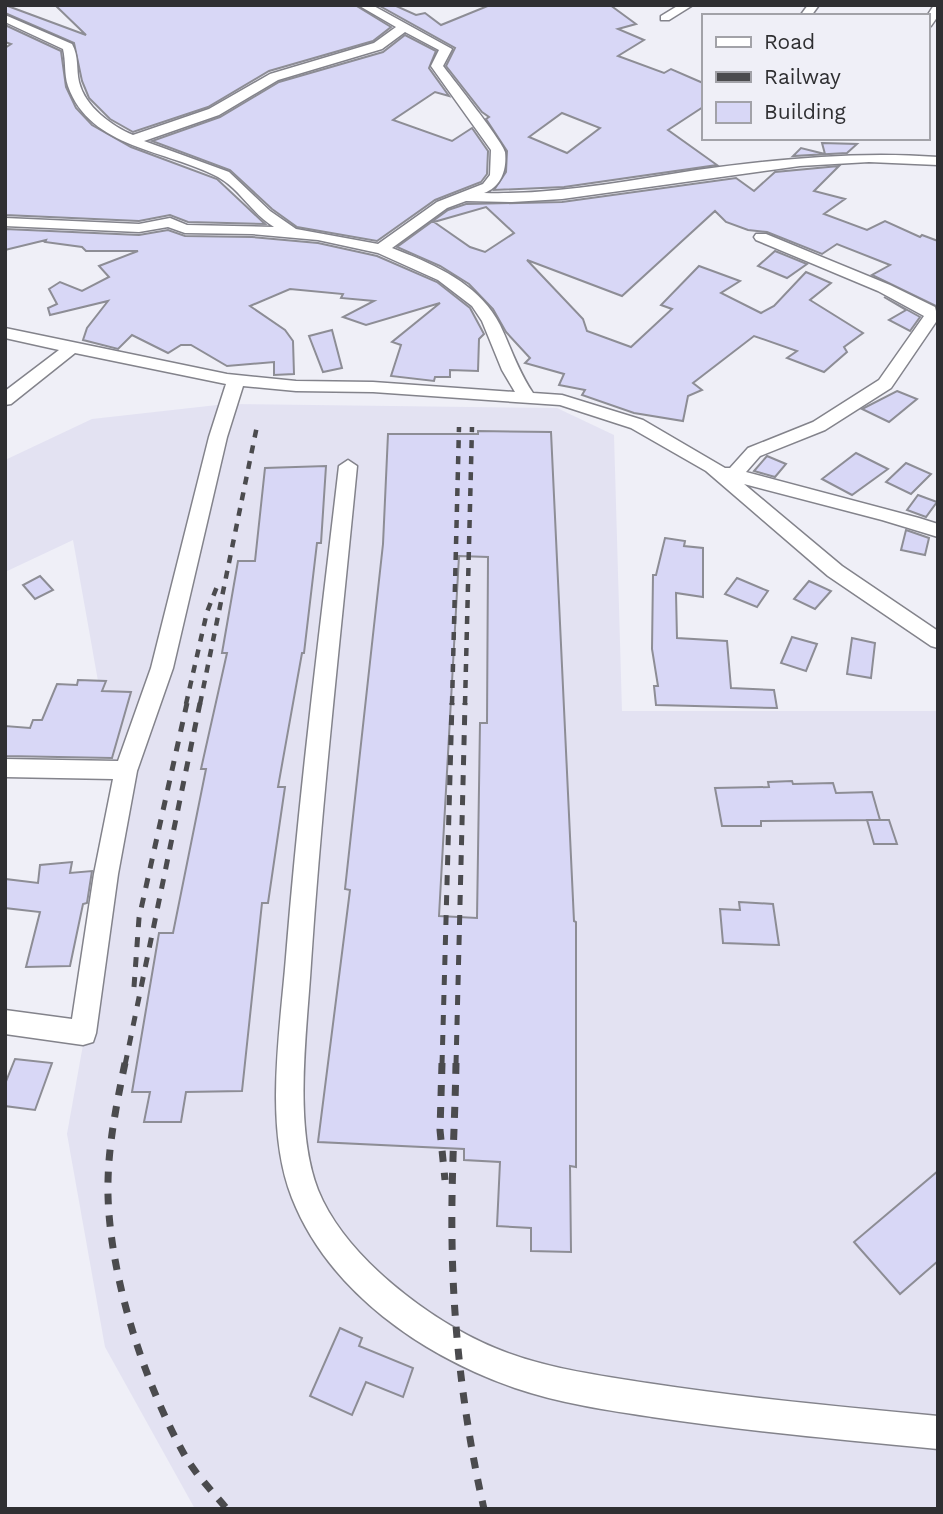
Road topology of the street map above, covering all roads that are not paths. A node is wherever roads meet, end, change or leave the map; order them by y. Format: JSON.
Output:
{"nodes":[{"id":1,"x":363,"y":5,"type":"edge"},
{"id":2,"x":688,"y":5,"type":"edge"},
{"id":3,"x":5,"y":18,"type":"edge"},
{"id":4,"x":665,"y":18,"type":"dead end"},
{"id":5,"x":402,"y":28,"type":"junction"},
{"id":6,"x":130,"y":141,"type":"junction"},
{"id":7,"x":938,"y":161,"type":"edge"},
{"id":8,"x":461,"y":196,"type":"junction"},
{"id":9,"x":5,"y":222,"type":"edge"},
{"id":10,"x":292,"y":231,"type":"junction"},
{"id":11,"x":761,"y":237,"type":"dead end"},
{"id":12,"x":382,"y":248,"type":"junction"},
{"id":13,"x":5,"y":333,"type":"edge"},
{"id":14,"x":73,"y":347,"type":"junction"},
{"id":15,"x":236,"y":380,"type":"junction"},
{"id":16,"x":527,"y":397,"type":"junction"},
{"id":17,"x":5,"y":400,"type":"edge"},
{"id":18,"x":348,"y":466,"type":"dead end"},
{"id":19,"x":712,"y":467,"type":"junction"},
{"id":20,"x":734,"y":475,"type":"junction"},
{"id":21,"x":938,"y":531,"type":"edge"},
{"id":22,"x":938,"y":641,"type":"edge"},
{"id":23,"x":5,"y":768,"type":"edge"},
{"id":24,"x":126,"y":771,"type":"junction"},
{"id":25,"x":5,"y":1022,"type":"edge"},
{"id":26,"x":938,"y":1433,"type":"edge"}],
"edges":[{"from":1,"to":5,"type":"street"},
{"from":2,"to":4,"type":"street"},
{"from":3,"to":6,"type":"street"},
{"from":5,"to":6,"type":"street"},
{"from":5,"to":8,"type":"street"},
{"from":6,"to":10,"type":"street"},
{"from":7,"to":8,"type":"street"},
{"from":8,"to":12,"type":"street"},
{"from":9,"to":10,"type":"street"},
{"from":10,"to":12,"type":"street"},
{"from":11,"to":20,"type":"street"},
{"from":12,"to":16,"type":"street"},
{"from":13,"to":14,"type":"street"},
{"from":14,"to":15,"type":"street"},
{"from":14,"to":17,"type":"street"},
{"from":15,"to":16,"type":"street"},
{"from":15,"to":24,"type":"street"},
{"from":16,"to":19,"type":"street"},
{"from":18,"to":26,"type":"street"},
{"from":19,"to":20,"type":"street"},
{"from":19,"to":22,"type":"street"},
{"from":20,"to":21,"type":"street"},
{"from":23,"to":24,"type":"street"},
{"from":24,"to":25,"type":"street"}]}
